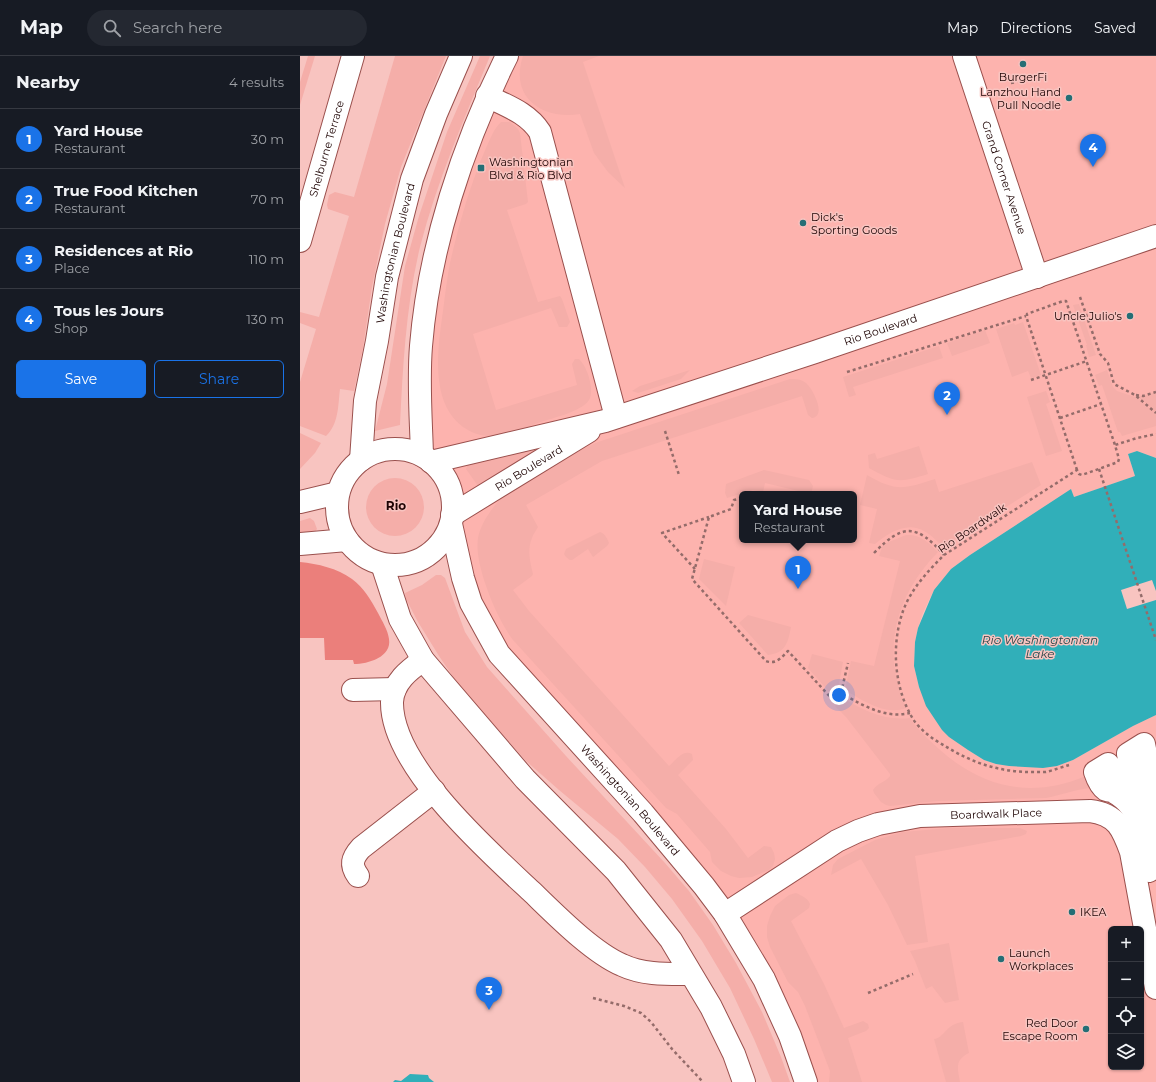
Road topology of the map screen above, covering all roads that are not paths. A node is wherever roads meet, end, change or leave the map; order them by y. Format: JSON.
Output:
{"nodes":[{"id":1,"x":353,"y":56,"type":"edge"},
{"id":2,"x":461,"y":56,"type":"edge"},
{"id":3,"x":507,"y":56,"type":"edge"},
{"id":4,"x":964,"y":56,"type":"edge"},
{"id":5,"x":487,"y":96,"type":"junction"},
{"id":6,"x":1156,"y":236,"type":"edge"},
{"id":7,"x":300,"y":241,"type":"edge"},
{"id":8,"x":1036,"y":277,"type":"junction"},
{"id":9,"x":611,"y":419,"type":"junction"},
{"id":10,"x":426,"y":459,"type":"junction"},
{"id":11,"x":361,"y":460,"type":"junction"},
{"id":12,"x":338,"y":493,"type":"junction"},
{"id":13,"x":300,"y":502,"type":"edge"},
{"id":14,"x":452,"y":519,"type":"junction"},
{"id":15,"x":347,"y":540,"type":"junction"},
{"id":16,"x":300,"y":544,"type":"edge"},
{"id":17,"x":382,"y":564,"type":"junction"},
{"id":18,"x":423,"y":660,"type":"junction"},
{"id":19,"x":394,"y":689,"type":"junction"},
{"id":20,"x":353,"y":690,"type":"dead end"},
{"id":21,"x":434,"y":791,"type":"junction"},
{"id":22,"x":1156,"y":840,"type":"edge"},
{"id":23,"x":358,"y":876,"type":"dead end"},
{"id":24,"x":1156,"y":908,"type":"edge"},
{"id":25,"x":726,"y":914,"type":"junction"},
{"id":26,"x":1153,"y":959,"type":"edge"},
{"id":27,"x":690,"y":974,"type":"junction"},
{"id":28,"x":1156,"y":988,"type":"edge"},
{"id":29,"x":744,"y":1082,"type":"edge"},
{"id":30,"x":806,"y":1082,"type":"edge"}],
"edges":[{"from":1,"to":7,"type":"street","name":"Shelburne Terrace"},
{"from":2,"to":11,"type":"street","name":"Washingtonian Boulevard"},
{"from":3,"to":5,"type":"street"},
{"from":4,"to":8,"type":"street","name":"Grand Corner Avenue"},
{"from":5,"to":9,"type":"street"},
{"from":5,"to":10,"type":"street"},
{"from":6,"to":8,"type":"street","name":"Rio Boulevard"},
{"from":8,"to":9,"type":"street","name":"Rio Boulevard"},
{"from":9,"to":10,"type":"street","name":"Rio Boulevard"},
{"from":9,"to":14,"type":"street","name":"Rio Boulevard"},
{"from":10,"to":11,"type":"street"},
{"from":10,"to":14,"type":"street"},
{"from":11,"to":12,"type":"street"},
{"from":12,"to":13,"type":"street"},
{"from":12,"to":15,"type":"street"},
{"from":14,"to":17,"type":"street"},
{"from":14,"to":25,"type":"street","name":"Washingtonian Boulevard"},
{"from":15,"to":16,"type":"street"},
{"from":15,"to":17,"type":"street"},
{"from":17,"to":18,"type":"street"},
{"from":18,"to":19,"type":"street"},
{"from":18,"to":27,"type":"street"},
{"from":19,"to":20,"type":"street"},
{"from":19,"to":21,"type":"street"},
{"from":21,"to":23,"type":"street"},
{"from":21,"to":27,"type":"street"},
{"from":22,"to":24,"type":"street"},
{"from":25,"to":26,"type":"street","name":"Boardwalk Place"},
{"from":25,"to":30,"type":"street","name":"Washingtonian Boulevard"},
{"from":26,"to":28,"type":"street","name":"Boardwalk Place"},
{"from":27,"to":29,"type":"street"}]}
